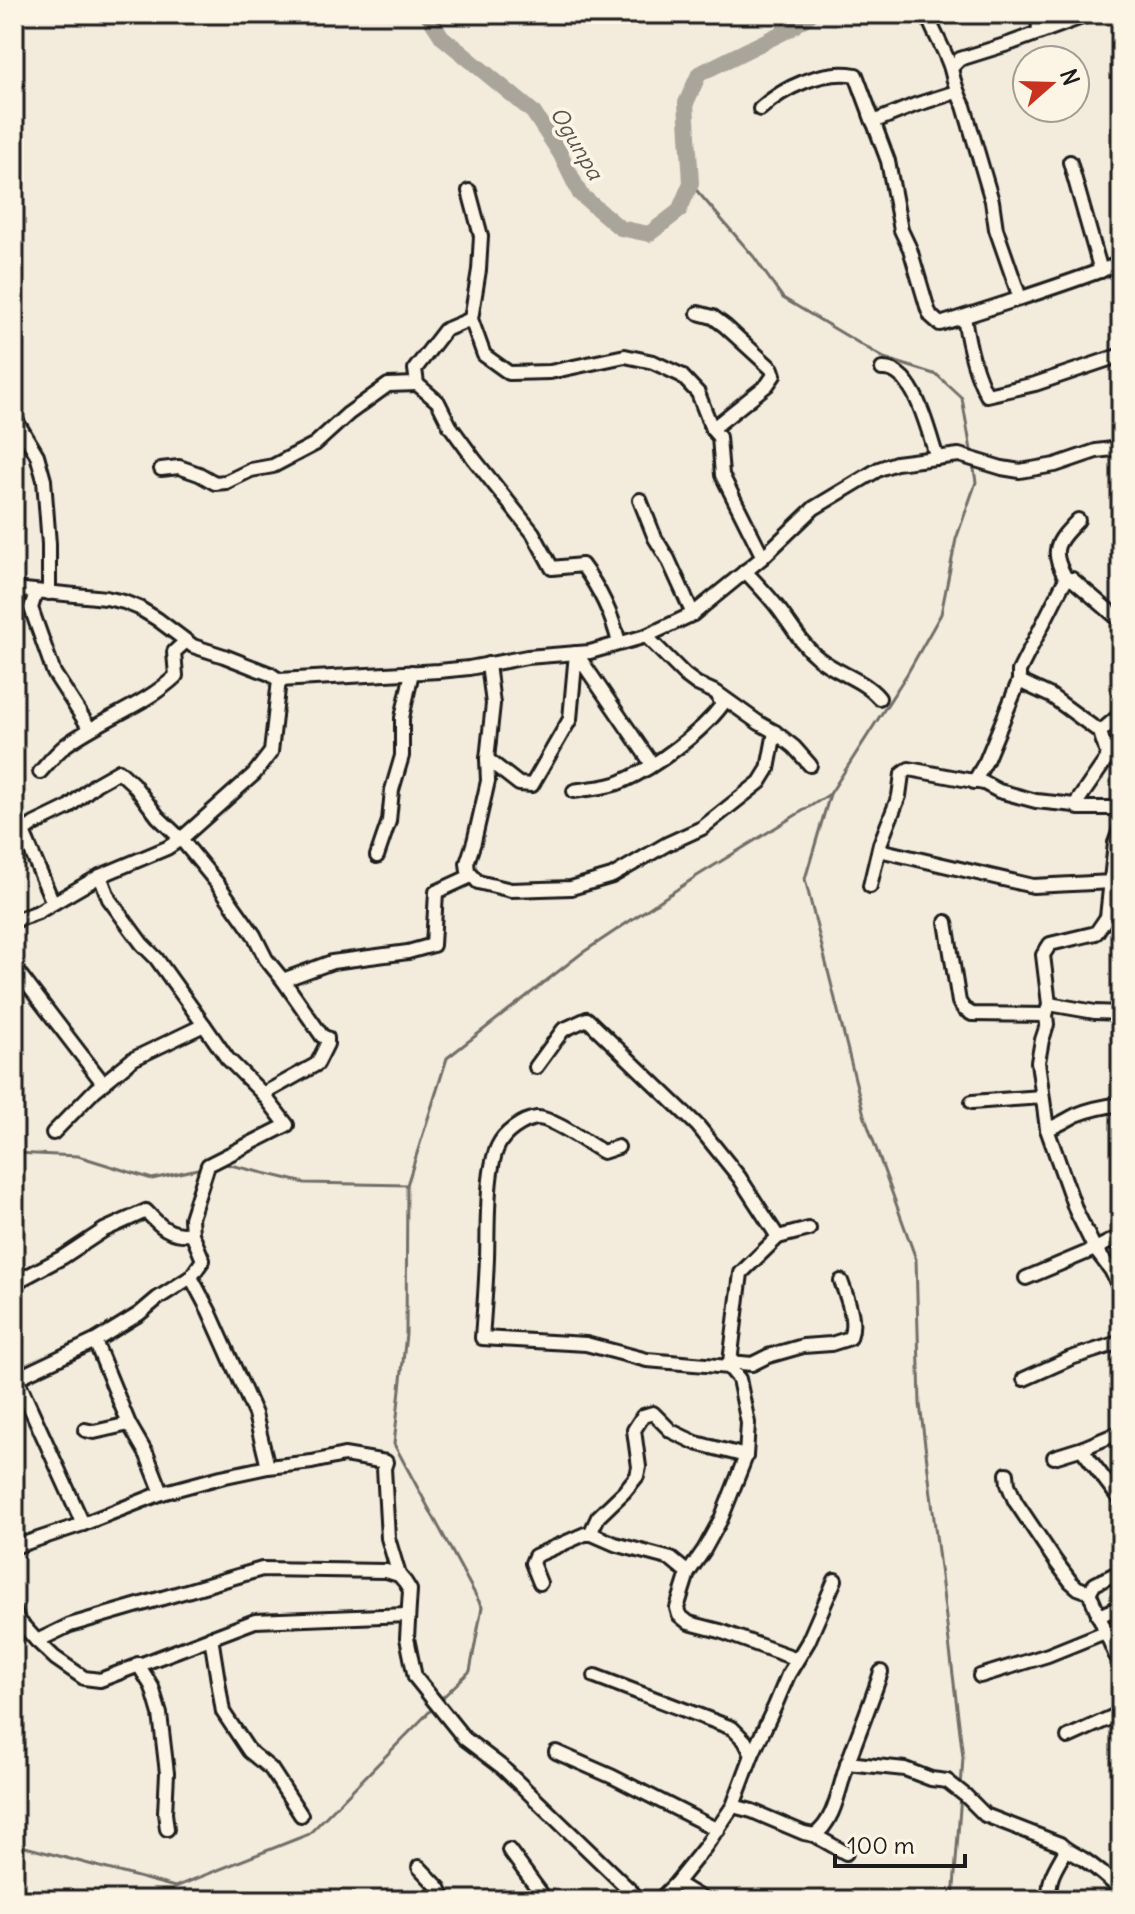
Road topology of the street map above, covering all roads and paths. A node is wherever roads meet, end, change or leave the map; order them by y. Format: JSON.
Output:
{"nodes":[{"id":1,"x":927,"y":14,"type":"edge"},
{"id":2,"x":1038,"y":14,"type":"edge"},
{"id":3,"x":1090,"y":14,"type":"edge"},
{"id":4,"x":1039,"y":31,"type":"junction"},
{"id":5,"x":951,"y":68,"type":"junction"},
{"id":6,"x":856,"y":75,"type":"junction"},
{"id":7,"x":956,"y":92,"type":"junction"},
{"id":8,"x":760,"y":109,"type":"dead end"},
{"id":9,"x":1070,"y":162,"type":"dead end"},
{"id":10,"x":469,"y":191,"type":"dead end"},
{"id":11,"x":1121,"y":263,"type":"edge"},
{"id":12,"x":1101,"y":271,"type":"junction"},
{"id":13,"x":1020,"y":298,"type":"junction"},
{"id":14,"x":698,"y":313,"type":"dead end"},
{"id":15,"x":964,"y":317,"type":"junction"},
{"id":16,"x":471,"y":319,"type":"junction"},
{"id":17,"x":1121,"y":355,"type":"edge"},
{"id":18,"x":882,"y":369,"type":"dead end"},
{"id":19,"x":417,"y":384,"type":"junction"},
{"id":20,"x":14,"y":417,"type":"edge"},
{"id":21,"x":712,"y":429,"type":"junction"},
{"id":22,"x":1121,"y":448,"type":"edge"},
{"id":23,"x":937,"y":458,"type":"junction"},
{"id":24,"x":161,"y":469,"type":"dead end"},
{"id":25,"x":640,"y":500,"type":"dead end"},
{"id":26,"x":1078,"y":520,"type":"dead end"},
{"id":27,"x":763,"y":557,"type":"junction"},
{"id":28,"x":745,"y":571,"type":"junction"},
{"id":29,"x":1067,"y":580,"type":"junction"},
{"id":30,"x":14,"y":589,"type":"edge"},
{"id":31,"x":42,"y":592,"type":"junction"},
{"id":32,"x":693,"y":614,"type":"junction"},
{"id":33,"x":1121,"y":621,"type":"edge"},
{"id":34,"x":646,"y":636,"type":"junction"},
{"id":35,"x":185,"y":642,"type":"junction"},
{"id":36,"x":619,"y":643,"type":"junction"},
{"id":37,"x":576,"y":653,"type":"junction"},
{"id":38,"x":488,"y":664,"type":"junction"},
{"id":39,"x":412,"y":672,"type":"junction"},
{"id":40,"x":279,"y":680,"type":"junction"},
{"id":41,"x":1019,"y":681,"type":"junction"},
{"id":42,"x":717,"y":693,"type":"junction"},
{"id":43,"x":879,"y":698,"type":"dead end"},
{"id":44,"x":1121,"y":714,"type":"edge"},
{"id":45,"x":90,"y":729,"type":"junction"},
{"id":46,"x":775,"y":732,"type":"junction"},
{"id":47,"x":1100,"y":732,"type":"junction"},
{"id":48,"x":1121,"y":751,"type":"edge"},
{"id":49,"x":1108,"y":757,"type":"junction"},
{"id":50,"x":487,"y":759,"type":"junction"},
{"id":51,"x":652,"y":764,"type":"junction"},
{"id":52,"x":810,"y":765,"type":"dead end"},
{"id":53,"x":40,"y":772,"type":"dead end"},
{"id":54,"x":974,"y":782,"type":"junction"},
{"id":55,"x":574,"y":791,"type":"dead end"},
{"id":56,"x":1075,"y":805,"type":"junction"},
{"id":57,"x":1121,"y":808,"type":"edge"},
{"id":58,"x":14,"y":817,"type":"edge"},
{"id":59,"x":1121,"y":827,"type":"edge"},
{"id":60,"x":23,"y":832,"type":"junction"},
{"id":61,"x":181,"y":839,"type":"junction"},
{"id":62,"x":879,"y":850,"type":"junction"},
{"id":63,"x":377,"y":856,"type":"dead end"},
{"id":64,"x":100,"y":876,"type":"junction"},
{"id":65,"x":471,"y":876,"type":"junction"},
{"id":66,"x":1112,"y":882,"type":"junction"},
{"id":67,"x":870,"y":886,"type":"dead end"},
{"id":68,"x":53,"y":903,"type":"junction"},
{"id":69,"x":14,"y":921,"type":"edge"},
{"id":70,"x":946,"y":922,"type":"dead end"},
{"id":71,"x":14,"y":967,"type":"edge"},
{"id":72,"x":283,"y":980,"type":"junction"},
{"id":73,"x":1047,"y":1010,"type":"junction"},
{"id":74,"x":1121,"y":1013,"type":"edge"},
{"id":75,"x":204,"y":1025,"type":"junction"},
{"id":76,"x":536,"y":1067,"type":"dead end"},
{"id":77,"x":103,"y":1083,"type":"junction"},
{"id":78,"x":263,"y":1094,"type":"junction"},
{"id":79,"x":1042,"y":1097,"type":"junction"},
{"id":80,"x":972,"y":1102,"type":"dead end"},
{"id":81,"x":1121,"y":1104,"type":"edge"},
{"id":82,"x":1047,"y":1129,"type":"junction"},
{"id":83,"x":53,"y":1133,"type":"dead end"},
{"id":84,"x":618,"y":1147,"type":"dead end"},
{"id":85,"x":809,"y":1229,"type":"dead end"},
{"id":86,"x":192,"y":1234,"type":"junction"},
{"id":87,"x":1121,"y":1236,"type":"edge"},
{"id":88,"x":778,"y":1237,"type":"junction"},
{"id":89,"x":1095,"y":1249,"type":"junction"},
{"id":90,"x":191,"y":1277,"type":"junction"},
{"id":91,"x":1026,"y":1278,"type":"dead end"},
{"id":92,"x":841,"y":1281,"type":"dead end"},
{"id":93,"x":14,"y":1283,"type":"edge"},
{"id":94,"x":1121,"y":1291,"type":"edge"},
{"id":95,"x":95,"y":1341,"type":"junction"},
{"id":96,"x":1121,"y":1342,"type":"edge"},
{"id":97,"x":730,"y":1364,"type":"junction"},
{"id":98,"x":1024,"y":1379,"type":"dead end"},
{"id":99,"x":16,"y":1381,"type":"edge"},
{"id":100,"x":129,"y":1424,"type":"junction"},
{"id":101,"x":85,"y":1430,"type":"dead end"},
{"id":102,"x":1121,"y":1432,"type":"edge"},
{"id":103,"x":1083,"y":1448,"type":"junction"},
{"id":104,"x":746,"y":1456,"type":"junction"},
{"id":105,"x":1054,"y":1457,"type":"dead end"},
{"id":106,"x":268,"y":1467,"type":"junction"},
{"id":107,"x":1007,"y":1474,"type":"dead end"},
{"id":108,"x":162,"y":1493,"type":"junction"},
{"id":109,"x":1121,"y":1501,"type":"edge"},
{"id":110,"x":83,"y":1524,"type":"junction"},
{"id":111,"x":590,"y":1534,"type":"junction"},
{"id":112,"x":14,"y":1547,"type":"edge"},
{"id":113,"x":1121,"y":1571,"type":"edge"},
{"id":114,"x":688,"y":1573,"type":"junction"},
{"id":115,"x":399,"y":1575,"type":"junction"},
{"id":116,"x":835,"y":1580,"type":"dead end"},
{"id":117,"x":540,"y":1583,"type":"dead end"},
{"id":118,"x":1089,"y":1592,"type":"junction"},
{"id":119,"x":1121,"y":1607,"type":"edge"},
{"id":120,"x":14,"y":1611,"type":"edge"},
{"id":121,"x":407,"y":1615,"type":"junction"},
{"id":122,"x":1098,"y":1616,"type":"junction"},
{"id":123,"x":1105,"y":1632,"type":"junction"},
{"id":124,"x":211,"y":1637,"type":"junction"},
{"id":125,"x":37,"y":1641,"type":"junction"},
{"id":126,"x":797,"y":1659,"type":"junction"},
{"id":127,"x":1121,"y":1663,"type":"edge"},
{"id":128,"x":138,"y":1664,"type":"junction"},
{"id":129,"x":881,"y":1672,"type":"dead end"},
{"id":130,"x":595,"y":1676,"type":"dead end"},
{"id":131,"x":980,"y":1676,"type":"dead end"},
{"id":132,"x":1121,"y":1713,"type":"edge"},
{"id":133,"x":1068,"y":1737,"type":"dead end"},
{"id":134,"x":556,"y":1752,"type":"dead end"},
{"id":135,"x":752,"y":1755,"type":"junction"},
{"id":136,"x":847,"y":1763,"type":"junction"},
{"id":137,"x":733,"y":1806,"type":"junction"},
{"id":138,"x":301,"y":1815,"type":"dead end"},
{"id":139,"x":167,"y":1829,"type":"dead end"},
{"id":140,"x":718,"y":1830,"type":"junction"},
{"id":141,"x":814,"y":1835,"type":"junction"},
{"id":142,"x":509,"y":1850,"type":"dead end"},
{"id":143,"x":1066,"y":1850,"type":"junction"},
{"id":144,"x":846,"y":1853,"type":"dead end"},
{"id":145,"x":419,"y":1867,"type":"dead end"},
{"id":146,"x":676,"y":1883,"type":"junction"},
{"id":147,"x":1121,"y":1890,"type":"edge"},
{"id":148,"x":445,"y":1900,"type":"edge"},
{"id":149,"x":546,"y":1900,"type":"edge"},
{"id":150,"x":640,"y":1900,"type":"edge"},
{"id":151,"x":659,"y":1900,"type":"edge"},
{"id":152,"x":704,"y":1900,"type":"edge"},
{"id":153,"x":1050,"y":1900,"type":"edge"}],
"edges":[{"from":1,"to":5,"type":"street"},
{"from":2,"to":4,"type":"street"},
{"from":3,"to":4,"type":"street"},
{"from":4,"to":5,"type":"street"},
{"from":5,"to":7,"type":"street"},
{"from":6,"to":7,"type":"street"},
{"from":6,"to":8,"type":"street"},
{"from":6,"to":15,"type":"street"},
{"from":7,"to":13,"type":"street"},
{"from":9,"to":12,"type":"street"},
{"from":10,"to":16,"type":"street"},
{"from":11,"to":12,"type":"street"},
{"from":12,"to":13,"type":"street"},
{"from":13,"to":15,"type":"street"},
{"from":14,"to":21,"type":"street"},
{"from":15,"to":17,"type":"street"},
{"from":16,"to":19,"type":"street"},
{"from":16,"to":21,"type":"street"},
{"from":18,"to":23,"type":"street"},
{"from":19,"to":24,"type":"street"},
{"from":19,"to":36,"type":"street"},
{"from":20,"to":31,"type":"street"},
{"from":21,"to":27,"type":"street"},
{"from":22,"to":23,"type":"street"},
{"from":23,"to":27,"type":"street"},
{"from":25,"to":32,"type":"street"},
{"from":26,"to":29,"type":"street"},
{"from":27,"to":28,"type":"street"},
{"from":28,"to":32,"type":"street"},
{"from":28,"to":43,"type":"street"},
{"from":29,"to":33,"type":"street"},
{"from":29,"to":41,"type":"street"},
{"from":30,"to":31,"type":"street"},
{"from":31,"to":35,"type":"street"},
{"from":31,"to":45,"type":"street"},
{"from":32,"to":34,"type":"street"},
{"from":34,"to":36,"type":"street"},
{"from":34,"to":42,"type":"street"},
{"from":35,"to":40,"type":"street"},
{"from":35,"to":45,"type":"street"},
{"from":36,"to":37,"type":"street"},
{"from":37,"to":38,"type":"street"},
{"from":37,"to":50,"type":"street"},
{"from":37,"to":51,"type":"street"},
{"from":38,"to":39,"type":"street"},
{"from":38,"to":50,"type":"street"},
{"from":39,"to":40,"type":"street"},
{"from":39,"to":63,"type":"street"},
{"from":40,"to":61,"type":"street"},
{"from":41,"to":47,"type":"street"},
{"from":41,"to":54,"type":"street"},
{"from":42,"to":46,"type":"street"},
{"from":42,"to":51,"type":"street"},
{"from":44,"to":47,"type":"street"},
{"from":45,"to":53,"type":"street"},
{"from":46,"to":52,"type":"street"},
{"from":46,"to":65,"type":"street"},
{"from":47,"to":49,"type":"street"},
{"from":48,"to":49,"type":"street"},
{"from":49,"to":56,"type":"street"},
{"from":50,"to":65,"type":"street"},
{"from":51,"to":55,"type":"street"},
{"from":54,"to":56,"type":"street"},
{"from":54,"to":62,"type":"street"},
{"from":56,"to":57,"type":"street"},
{"from":58,"to":60,"type":"street"},
{"from":59,"to":66,"type":"street"},
{"from":60,"to":61,"type":"street"},
{"from":60,"to":68,"type":"street"},
{"from":61,"to":64,"type":"street"},
{"from":61,"to":72,"type":"street"},
{"from":62,"to":66,"type":"street"},
{"from":62,"to":67,"type":"street"},
{"from":64,"to":68,"type":"street"},
{"from":64,"to":75,"type":"street"},
{"from":65,"to":72,"type":"street"},
{"from":66,"to":73,"type":"street"},
{"from":68,"to":69,"type":"street"},
{"from":70,"to":73,"type":"street"},
{"from":71,"to":77,"type":"street"},
{"from":72,"to":78,"type":"street"},
{"from":73,"to":74,"type":"street"},
{"from":73,"to":79,"type":"street"},
{"from":75,"to":77,"type":"street"},
{"from":75,"to":78,"type":"street"},
{"from":76,"to":88,"type":"street"},
{"from":77,"to":83,"type":"street"},
{"from":78,"to":86,"type":"street"},
{"from":79,"to":80,"type":"street"},
{"from":79,"to":82,"type":"street"},
{"from":81,"to":82,"type":"street"},
{"from":82,"to":89,"type":"street"},
{"from":84,"to":97,"type":"street"},
{"from":85,"to":88,"type":"street"},
{"from":86,"to":90,"type":"street"},
{"from":86,"to":93,"type":"street"},
{"from":87,"to":89,"type":"street"},
{"from":88,"to":97,"type":"street"},
{"from":89,"to":91,"type":"street"},
{"from":89,"to":94,"type":"street"},
{"from":90,"to":95,"type":"street"},
{"from":90,"to":106,"type":"street"},
{"from":92,"to":97,"type":"street"},
{"from":95,"to":99,"type":"street"},
{"from":95,"to":100,"type":"street"},
{"from":96,"to":98,"type":"street"},
{"from":97,"to":104,"type":"street"},
{"from":99,"to":110,"type":"street"},
{"from":100,"to":101,"type":"street"},
{"from":100,"to":108,"type":"street"},
{"from":102,"to":103,"type":"street"},
{"from":103,"to":105,"type":"street"},
{"from":103,"to":109,"type":"street"},
{"from":104,"to":111,"type":"street"},
{"from":104,"to":114,"type":"street"},
{"from":106,"to":108,"type":"street"},
{"from":106,"to":115,"type":"street"},
{"from":107,"to":118,"type":"street"},
{"from":108,"to":110,"type":"street"},
{"from":110,"to":112,"type":"street"},
{"from":111,"to":114,"type":"street"},
{"from":111,"to":117,"type":"street"},
{"from":113,"to":118,"type":"street"},
{"from":114,"to":126,"type":"street"},
{"from":115,"to":121,"type":"street"},
{"from":115,"to":125,"type":"street"},
{"from":116,"to":126,"type":"street"},
{"from":118,"to":122,"type":"street"},
{"from":119,"to":122,"type":"street"},
{"from":120,"to":125,"type":"street"},
{"from":121,"to":124,"type":"street"},
{"from":121,"to":150,"type":"street"},
{"from":122,"to":123,"type":"street"},
{"from":123,"to":127,"type":"street"},
{"from":123,"to":131,"type":"street"},
{"from":124,"to":128,"type":"street"},
{"from":124,"to":138,"type":"street"},
{"from":125,"to":128,"type":"street"},
{"from":126,"to":135,"type":"street"},
{"from":128,"to":139,"type":"street"},
{"from":129,"to":136,"type":"street"},
{"from":130,"to":135,"type":"street"},
{"from":132,"to":133,"type":"street"},
{"from":134,"to":140,"type":"street"},
{"from":135,"to":137,"type":"street"},
{"from":136,"to":141,"type":"street"},
{"from":136,"to":143,"type":"street"},
{"from":137,"to":140,"type":"street"},
{"from":137,"to":141,"type":"street"},
{"from":140,"to":146,"type":"street"},
{"from":141,"to":144,"type":"street"},
{"from":142,"to":149,"type":"street"},
{"from":143,"to":147,"type":"street"},
{"from":143,"to":153,"type":"street"},
{"from":145,"to":148,"type":"street"},
{"from":146,"to":151,"type":"street"},
{"from":146,"to":152,"type":"street"}]}
